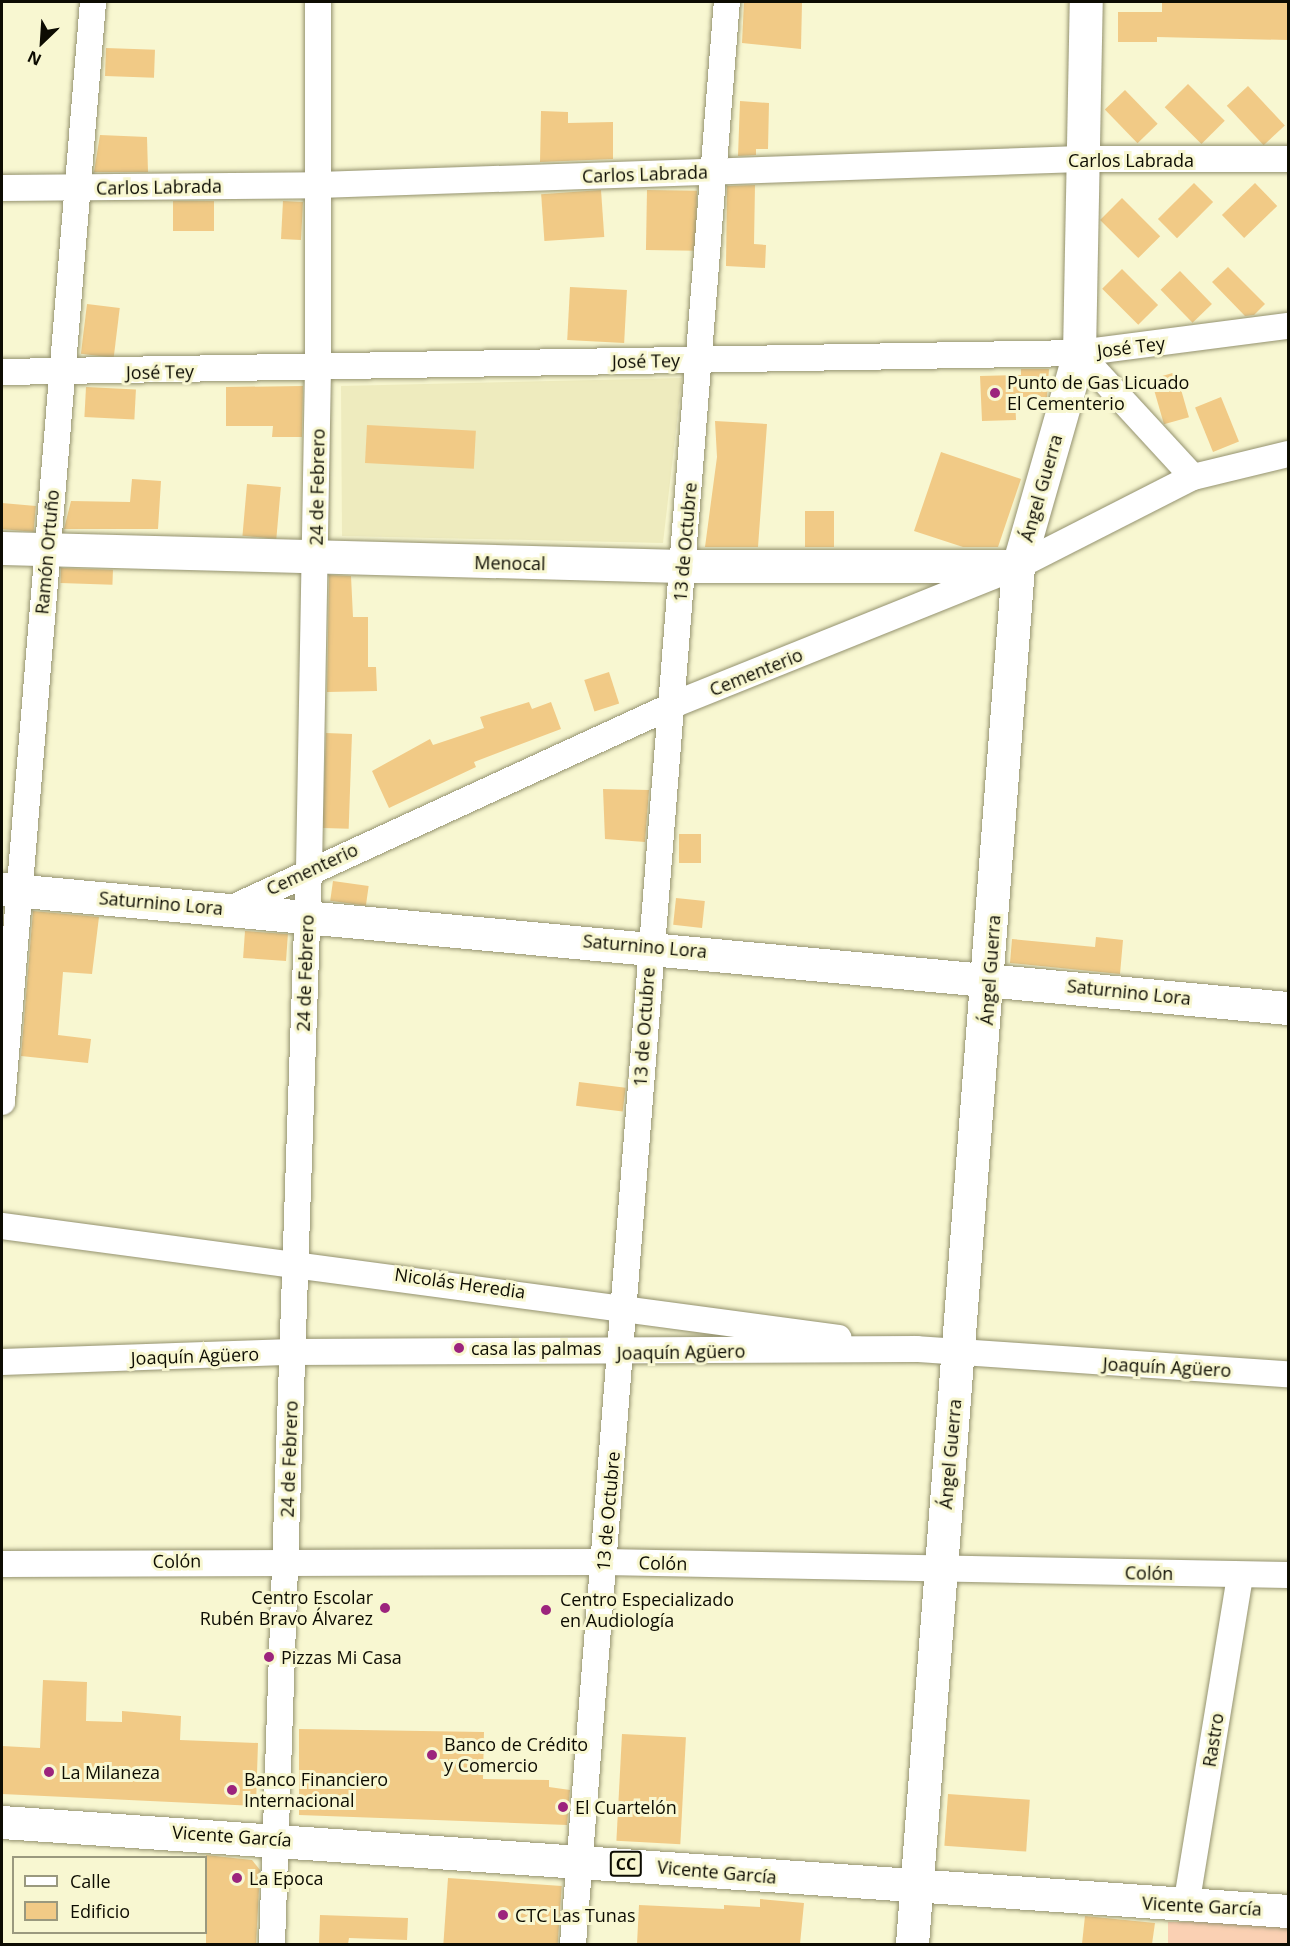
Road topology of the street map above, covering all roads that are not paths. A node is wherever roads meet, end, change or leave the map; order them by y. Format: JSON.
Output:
{"nodes":[{"id":1,"x":93,"y":2,"type":"edge"},
{"id":2,"x":318,"y":2,"type":"edge"},
{"id":3,"x":727,"y":2,"type":"edge"},
{"id":4,"x":1086,"y":2,"type":"edge"},
{"id":5,"x":1081,"y":159,"type":"junction"},
{"id":6,"x":1288,"y":159,"type":"edge"},
{"id":7,"x":717,"y":171,"type":"junction"},
{"id":8,"x":320,"y":185,"type":"junction"},
{"id":9,"x":2,"y":188,"type":"edge"},
{"id":10,"x":78,"y":188,"type":"junction"},
{"id":11,"x":1288,"y":326,"type":"edge"},
{"id":12,"x":1079,"y":353,"type":"junction"},
{"id":13,"x":702,"y":360,"type":"junction"},
{"id":14,"x":318,"y":368,"type":"junction"},
{"id":15,"x":2,"y":372,"type":"edge"},
{"id":16,"x":62,"y":374,"type":"junction"},
{"id":17,"x":1288,"y":454,"type":"edge"},
{"id":18,"x":1193,"y":477,"type":"junction"},
{"id":19,"x":2,"y":548,"type":"edge"},
{"id":20,"x":48,"y":550,"type":"junction"},
{"id":21,"x":316,"y":560,"type":"junction"},
{"id":22,"x":681,"y":566,"type":"junction"},
{"id":23,"x":1018,"y":566,"type":"junction"},
{"id":24,"x":675,"y":705,"type":"junction"},
{"id":25,"x":309,"y":869,"type":"junction"},
{"id":26,"x":10,"y":890,"type":"edge"},
{"id":27,"x":230,"y":909,"type":"junction"},
{"id":28,"x":307,"y":918,"type":"junction"},
{"id":29,"x":651,"y":946,"type":"junction"},
{"id":30,"x":989,"y":978,"type":"junction"},
{"id":31,"x":1288,"y":1008,"type":"edge"},
{"id":32,"x":2,"y":1102,"type":"edge"},
{"id":33,"x":2,"y":1226,"type":"edge"},
{"id":34,"x":295,"y":1261,"type":"junction"},
{"id":35,"x":622,"y":1305,"type":"junction"},
{"id":36,"x":917,"y":1349,"type":"junction"},
{"id":37,"x":292,"y":1352,"type":"junction"},
{"id":38,"x":621,"y":1352,"type":"junction"},
{"id":39,"x":958,"y":1354,"type":"junction"},
{"id":40,"x":2,"y":1362,"type":"edge"},
{"id":41,"x":1288,"y":1374,"type":"edge"},
{"id":42,"x":285,"y":1560,"type":"junction"},
{"id":43,"x":604,"y":1562,"type":"junction"},
{"id":44,"x":2,"y":1564,"type":"edge"},
{"id":45,"x":940,"y":1567,"type":"junction"},
{"id":46,"x":1240,"y":1575,"type":"junction"},
{"id":47,"x":1288,"y":1575,"type":"edge"},
{"id":48,"x":2,"y":1822,"type":"edge"},
{"id":49,"x":276,"y":1839,"type":"junction"},
{"id":50,"x":578,"y":1860,"type":"junction"},
{"id":51,"x":917,"y":1888,"type":"junction"},
{"id":52,"x":1186,"y":1906,"type":"junction"},
{"id":53,"x":1288,"y":1911,"type":"edge"},
{"id":54,"x":272,"y":1944,"type":"edge"},
{"id":55,"x":573,"y":1944,"type":"edge"},
{"id":56,"x":912,"y":1944,"type":"edge"}],
"edges":[{"from":1,"to":10,"type":"street","name":"Ramón Ortuño"},
{"from":2,"to":8,"type":"street","name":"24 de Febrero"},
{"from":3,"to":7,"type":"street","name":"13 de Octubre"},
{"from":4,"to":5,"type":"street","name":"Ángel Guerra"},
{"from":5,"to":6,"type":"street","name":"Carlos Labrada"},
{"from":5,"to":7,"type":"street","name":"Carlos Labrada"},
{"from":5,"to":12,"type":"street","name":"Ángel Guerra"},
{"from":7,"to":8,"type":"street","name":"Carlos Labrada"},
{"from":7,"to":13,"type":"street","name":"13 de Octubre"},
{"from":8,"to":10,"type":"street","name":"Carlos Labrada"},
{"from":8,"to":14,"type":"street","name":"24 de Febrero"},
{"from":9,"to":10,"type":"street","name":"Carlos Labrada"},
{"from":10,"to":16,"type":"street","name":"Ramón Ortuño"},
{"from":11,"to":12,"type":"street","name":"José Tey"},
{"from":12,"to":13,"type":"street","name":"José Tey"},
{"from":12,"to":18,"type":"street"},
{"from":12,"to":23,"type":"street","name":"Ángel Guerra"},
{"from":13,"to":14,"type":"street","name":"José Tey"},
{"from":13,"to":22,"type":"street","name":"13 de Octubre"},
{"from":14,"to":16,"type":"street","name":"José Tey"},
{"from":14,"to":21,"type":"street","name":"24 de Febrero"},
{"from":15,"to":16,"type":"street","name":"José Tey"},
{"from":16,"to":20,"type":"street","name":"Ramón Ortuño"},
{"from":17,"to":18,"type":"street","name":"Cementerio"},
{"from":18,"to":23,"type":"street","name":"Cementerio"},
{"from":19,"to":20,"type":"street","name":"Menocal"},
{"from":20,"to":21,"type":"street","name":"Menocal"},
{"from":20,"to":26,"type":"street","name":"Ramón Ortuño"},
{"from":21,"to":22,"type":"street","name":"Menocal"},
{"from":21,"to":25,"type":"street","name":"24 de Febrero"},
{"from":22,"to":23,"type":"street","name":"Menocal"},
{"from":22,"to":24,"type":"street","name":"13 de Octubre"},
{"from":23,"to":24,"type":"street","name":"Cementerio"},
{"from":23,"to":30,"type":"street","name":"Ángel Guerra"},
{"from":24,"to":25,"type":"street","name":"Cementerio"},
{"from":24,"to":29,"type":"street","name":"13 de Octubre"},
{"from":25,"to":27,"type":"street","name":"Cementerio"},
{"from":25,"to":28,"type":"street","name":"24 de Febrero"},
{"from":26,"to":27,"type":"street","name":"Saturnino Lora"},
{"from":26,"to":32,"type":"street","name":"Ramón Ortuño"},
{"from":27,"to":28,"type":"street","name":"Saturnino Lora"},
{"from":28,"to":29,"type":"street","name":"Saturnino Lora"},
{"from":28,"to":34,"type":"street","name":"24 de Febrero"},
{"from":29,"to":30,"type":"street","name":"Saturnino Lora"},
{"from":29,"to":35,"type":"street","name":"13 de Octubre"},
{"from":30,"to":31,"type":"street","name":"Saturnino Lora"},
{"from":30,"to":39,"type":"street","name":"Ángel Guerra"},
{"from":33,"to":34,"type":"street","name":"Nicolás Heredia"},
{"from":34,"to":35,"type":"street","name":"Nicolás Heredia"},
{"from":34,"to":37,"type":"street","name":"24 de Febrero"},
{"from":35,"to":36,"type":"street","name":"Nicolás Heredia"},
{"from":35,"to":38,"type":"street","name":"13 de Octubre"},
{"from":36,"to":38,"type":"street","name":"Joaquín Agüero"},
{"from":36,"to":39,"type":"street","name":"Joaquín Agüero"},
{"from":37,"to":38,"type":"street","name":"Joaquín Agüero"},
{"from":37,"to":40,"type":"street","name":"Joaquín Agüero"},
{"from":37,"to":42,"type":"street","name":"24 de Febrero"},
{"from":38,"to":43,"type":"street","name":"13 de Octubre"},
{"from":39,"to":41,"type":"street","name":"Joaquín Agüero"},
{"from":39,"to":45,"type":"street","name":"Ángel Guerra"},
{"from":42,"to":43,"type":"street","name":"Colón"},
{"from":42,"to":44,"type":"street","name":"Colón"},
{"from":42,"to":49,"type":"street","name":"24 de Febrero"},
{"from":43,"to":45,"type":"street","name":"Colón"},
{"from":43,"to":50,"type":"street","name":"13 de Octubre"},
{"from":45,"to":46,"type":"street","name":"Colón"},
{"from":45,"to":51,"type":"street","name":"Ángel Guerra"},
{"from":46,"to":47,"type":"street","name":"Colón"},
{"from":46,"to":52,"type":"street","name":"Rastro"},
{"from":48,"to":49,"type":"street","name":"Vicente García","number":"CC"},
{"from":49,"to":50,"type":"street","name":"Vicente García","number":"CC"},
{"from":49,"to":54,"type":"street","name":"24 de Febrero"},
{"from":50,"to":51,"type":"street","name":"Vicente García","number":"CC"},
{"from":50,"to":55,"type":"street","name":"13 de Octubre"},
{"from":51,"to":52,"type":"street","name":"Vicente García","number":"CC"},
{"from":51,"to":56,"type":"street","name":"Ángel Guerra"},
{"from":52,"to":53,"type":"street","name":"Vicente García","number":"CC"}]}
